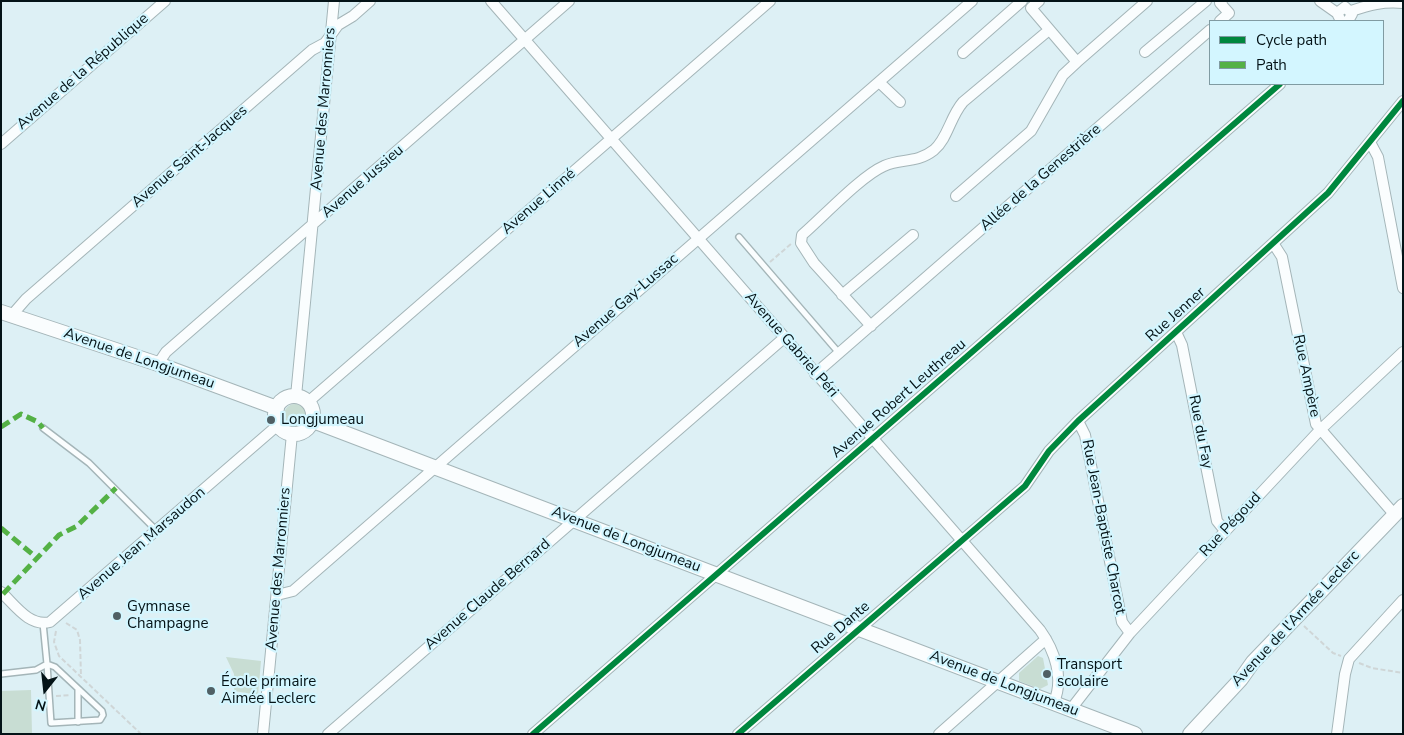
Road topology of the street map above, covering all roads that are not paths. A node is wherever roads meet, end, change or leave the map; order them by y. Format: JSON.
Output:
{"nodes":[{"id":1,"x":165,"y":1,"type":"edge"},
{"id":2,"x":334,"y":1,"type":"edge"},
{"id":3,"x":370,"y":1,"type":"edge"},
{"id":4,"x":491,"y":1,"type":"edge"},
{"id":5,"x":569,"y":1,"type":"edge"},
{"id":6,"x":770,"y":1,"type":"edge"},
{"id":7,"x":972,"y":1,"type":"edge"},
{"id":8,"x":1039,"y":1,"type":"edge"},
{"id":9,"x":1147,"y":1,"type":"edge"},
{"id":10,"x":1206,"y":1,"type":"edge"},
{"id":11,"x":1320,"y":1,"type":"edge"},
{"id":12,"x":1220,"y":2,"type":"edge"},
{"id":13,"x":1403,"y":3,"type":"edge"},
{"id":14,"x":1026,"y":4,"type":"edge"},
{"id":15,"x":1345,"y":12,"type":"edge"},
{"id":16,"x":1221,"y":20,"type":"edge"},
{"id":17,"x":1049,"y":30,"type":"junction"},
{"id":18,"x":1209,"y":31,"type":"edge"},
{"id":19,"x":331,"y":34,"type":"junction"},
{"id":20,"x":525,"y":40,"type":"junction"},
{"id":21,"x":1145,"y":52,"type":"dead end"},
{"id":22,"x":963,"y":53,"type":"dead end"},
{"id":23,"x":1077,"y":62,"type":"junction"},
{"id":24,"x":879,"y":82,"type":"junction"},
{"id":25,"x":1279,"y":85,"type":"edge"},
{"id":26,"x":1403,"y":101,"type":"edge"},
{"id":27,"x":900,"y":102,"type":"dead end"},
{"id":28,"x":612,"y":139,"type":"junction"},
{"id":29,"x":1370,"y":142,"type":"junction"},
{"id":30,"x":1,"y":144,"type":"edge"},
{"id":31,"x":956,"y":196,"type":"dead end"},
{"id":32,"x":313,"y":225,"type":"junction"},
{"id":33,"x":914,"y":235,"type":"dead end"},
{"id":34,"x":739,"y":237,"type":"dead end"},
{"id":35,"x":698,"y":238,"type":"junction"},
{"id":36,"x":1274,"y":243,"type":"junction"},
{"id":37,"x":1403,"y":288,"type":"edge"},
{"id":38,"x":842,"y":295,"type":"junction"},
{"id":39,"x":6,"y":313,"type":"edge"},
{"id":40,"x":871,"y":326,"type":"junction"},
{"id":41,"x":1176,"y":332,"type":"junction"},
{"id":42,"x":784,"y":338,"type":"junction"},
{"id":43,"x":1403,"y":352,"type":"edge"},
{"id":44,"x":839,"y":353,"type":"junction"},
{"id":45,"x":158,"y":364,"type":"junction"},
{"id":46,"x":815,"y":374,"type":"junction"},
{"id":47,"x":302,"y":399,"type":"junction"},
{"id":48,"x":277,"y":408,"type":"junction"},
{"id":49,"x":313,"y":421,"type":"junction"},
{"id":50,"x":1078,"y":421,"type":"junction"},
{"id":51,"x":278,"y":425,"type":"junction"},
{"id":52,"x":43,"y":428,"type":"dead end"},
{"id":53,"x":1320,"y":430,"type":"junction"},
{"id":54,"x":292,"y":434,"type":"junction"},
{"id":55,"x":873,"y":439,"type":"junction"},
{"id":56,"x":434,"y":468,"type":"junction"},
{"id":57,"x":1399,"y":510,"type":"edge"},
{"id":58,"x":573,"y":521,"type":"junction"},
{"id":59,"x":157,"y":531,"type":"junction"},
{"id":60,"x":1226,"y":531,"type":"junction"},
{"id":61,"x":961,"y":540,"type":"junction"},
{"id":62,"x":717,"y":574,"type":"junction"},
{"id":63,"x":1,"y":592,"type":"edge"},
{"id":64,"x":277,"y":595,"type":"junction"},
{"id":65,"x":1403,"y":600,"type":"edge"},
{"id":66,"x":43,"y":623,"type":"junction"},
{"id":67,"x":858,"y":629,"type":"junction"},
{"id":68,"x":1130,"y":633,"type":"junction"},
{"id":69,"x":1046,"y":639,"type":"junction"},
{"id":70,"x":47,"y":664,"type":"junction"},
{"id":71,"x":1,"y":674,"type":"edge"},
{"id":72,"x":997,"y":682,"type":"junction"},
{"id":73,"x":78,"y":689,"type":"junction"},
{"id":74,"x":1054,"y":702,"type":"junction"},
{"id":75,"x":1071,"y":709,"type":"junction"},
{"id":76,"x":78,"y":722,"type":"junction"},
{"id":77,"x":264,"y":734,"type":"edge"},
{"id":78,"x":328,"y":734,"type":"edge"},
{"id":79,"x":534,"y":734,"type":"edge"},
{"id":80,"x":738,"y":734,"type":"edge"},
{"id":81,"x":939,"y":734,"type":"edge"},
{"id":82,"x":1135,"y":734,"type":"edge"},
{"id":83,"x":1190,"y":734,"type":"edge"},
{"id":84,"x":1337,"y":734,"type":"edge"}],
"edges":[{"from":1,"to":30,"type":"street","name":"Avenue de la République"},
{"from":2,"to":19,"type":"street","name":"Avenue des Marronniers"},
{"from":3,"to":19,"type":"street","name":"Avenue Saint-Jacques"},
{"from":4,"to":20,"type":"street","name":"Avenue Gabriel Péri"},
{"from":5,"to":20,"type":"street","name":"Avenue Jussieu"},
{"from":6,"to":28,"type":"street","name":"Avenue Linné"},
{"from":7,"to":24,"type":"street","name":"Avenue Gay-Lussac"},
{"from":8,"to":14,"type":"street"},
{"from":9,"to":23,"type":"street"},
{"from":10,"to":21,"type":"street"},
{"from":11,"to":15,"type":"street"},
{"from":12,"to":16,"type":"street"},
{"from":13,"to":15,"type":"street"},
{"from":14,"to":17,"type":"street"},
{"from":14,"to":22,"type":"street"},
{"from":17,"to":23,"type":"street"},
{"from":17,"to":38,"type":"street"},
{"from":18,"to":40,"type":"street","name":"Allée de la Genestrière"},
{"from":19,"to":32,"type":"street","name":"Avenue des Marronniers"},
{"from":19,"to":39,"type":"street","name":"Avenue Saint-Jacques"},
{"from":20,"to":28,"type":"street","name":"Avenue Gabriel Péri"},
{"from":20,"to":32,"type":"street","name":"Avenue Jussieu"},
{"from":23,"to":31,"type":"street"},
{"from":24,"to":27,"type":"street"},
{"from":24,"to":35,"type":"street","name":"Avenue Gay-Lussac"},
{"from":25,"to":55,"type":"street","name":"Avenue Robert Leuthreau"},
{"from":26,"to":29,"type":"street","name":"Rue Jenner"},
{"from":28,"to":35,"type":"street","name":"Avenue Gabriel Péri"},
{"from":28,"to":47,"type":"street","name":"Avenue Linné"},
{"from":29,"to":36,"type":"street","name":"Rue Jenner"},
{"from":29,"to":37,"type":"street"},
{"from":32,"to":45,"type":"street","name":"Avenue Jussieu"},
{"from":32,"to":47,"type":"street","name":"Avenue des Marronniers"},
{"from":33,"to":38,"type":"street"},
{"from":34,"to":44,"type":"lane"},
{"from":35,"to":42,"type":"street","name":"Avenue Gabriel Péri"},
{"from":35,"to":56,"type":"street","name":"Avenue Gay-Lussac"},
{"from":36,"to":41,"type":"street","name":"Rue Jenner"},
{"from":36,"to":53,"type":"street","name":"Rue Ampère"},
{"from":38,"to":40,"type":"street"},
{"from":39,"to":45,"type":"street","name":"Avenue de Longjumeau"},
{"from":40,"to":44,"type":"street","name":"Allée de la Genestrière"},
{"from":41,"to":50,"type":"street","name":"Rue Jenner"},
{"from":41,"to":60,"type":"street","name":"Rue du Fay"},
{"from":42,"to":46,"type":"street","name":"Avenue Gabriel Péri"},
{"from":42,"to":58,"type":"street","name":"Avenue Claude Bernard"},
{"from":43,"to":53,"type":"street","name":"Rue Pégoud"},
{"from":44,"to":46,"type":"street","name":"Allée de la Genestrière"},
{"from":45,"to":48,"type":"street","name":"Avenue de Longjumeau"},
{"from":46,"to":55,"type":"street","name":"Avenue Gabriel Péri"},
{"from":47,"to":48,"type":"street"},
{"from":47,"to":49,"type":"street"},
{"from":48,"to":51,"type":"street"},
{"from":49,"to":54,"type":"street"},
{"from":49,"to":56,"type":"street","name":"Avenue de Longjumeau"},
{"from":50,"to":61,"type":"street","name":"Rue Jenner"},
{"from":50,"to":68,"type":"street","name":"Rue Jean-Baptiste Charcot"},
{"from":51,"to":54,"type":"street"},
{"from":51,"to":59,"type":"street","name":"Avenue Jean Marsaudon"},
{"from":52,"to":59,"type":"lane"},
{"from":53,"to":57,"type":"street","name":"Rue Ampère"},
{"from":53,"to":60,"type":"street","name":"Rue Pégoud"},
{"from":54,"to":64,"type":"street","name":"Avenue des Marronniers"},
{"from":55,"to":61,"type":"street","name":"Avenue Gabriel Péri"},
{"from":55,"to":62,"type":"street","name":"Avenue Robert Leuthreau"},
{"from":56,"to":58,"type":"street","name":"Avenue de Longjumeau"},
{"from":56,"to":64,"type":"street","name":"Avenue Gay-Lussac"},
{"from":57,"to":83,"type":"street","name":"Avenue de l'Armée Leclerc"},
{"from":58,"to":62,"type":"street","name":"Avenue de Longjumeau"},
{"from":58,"to":78,"type":"street","name":"Avenue Claude Bernard"},
{"from":59,"to":66,"type":"street","name":"Avenue Jean Marsaudon"},
{"from":60,"to":68,"type":"street","name":"Rue Pégoud"},
{"from":61,"to":67,"type":"street","name":"Rue Dante"},
{"from":61,"to":69,"type":"street","name":"Avenue Gabriel Péri"},
{"from":62,"to":67,"type":"street","name":"Avenue de Longjumeau"},
{"from":62,"to":79,"type":"street","name":"Avenue Robert Leuthreau"},
{"from":63,"to":66,"type":"street"},
{"from":64,"to":77,"type":"street","name":"Avenue des Marronniers"},
{"from":65,"to":84,"type":"street"},
{"from":66,"to":70,"type":"lane"},
{"from":67,"to":72,"type":"street","name":"Avenue de Longjumeau"},
{"from":67,"to":80,"type":"street","name":"Rue Dante"},
{"from":68,"to":75,"type":"street","name":"Rue Pégoud"},
{"from":69,"to":72,"type":"street"},
{"from":69,"to":74,"type":"street","name":"Avenue Gabriel Péri"},
{"from":70,"to":71,"type":"lane"},
{"from":70,"to":73,"type":"lane"},
{"from":70,"to":76,"type":"lane"},
{"from":72,"to":74,"type":"street","name":"Avenue de Longjumeau"},
{"from":72,"to":81,"type":"street"},
{"from":73,"to":76,"type":"lane"},
{"from":73,"to":76,"type":"lane"},
{"from":74,"to":75,"type":"street","name":"Avenue de Longjumeau"},
{"from":75,"to":82,"type":"street","name":"Avenue de Longjumeau"}]}
